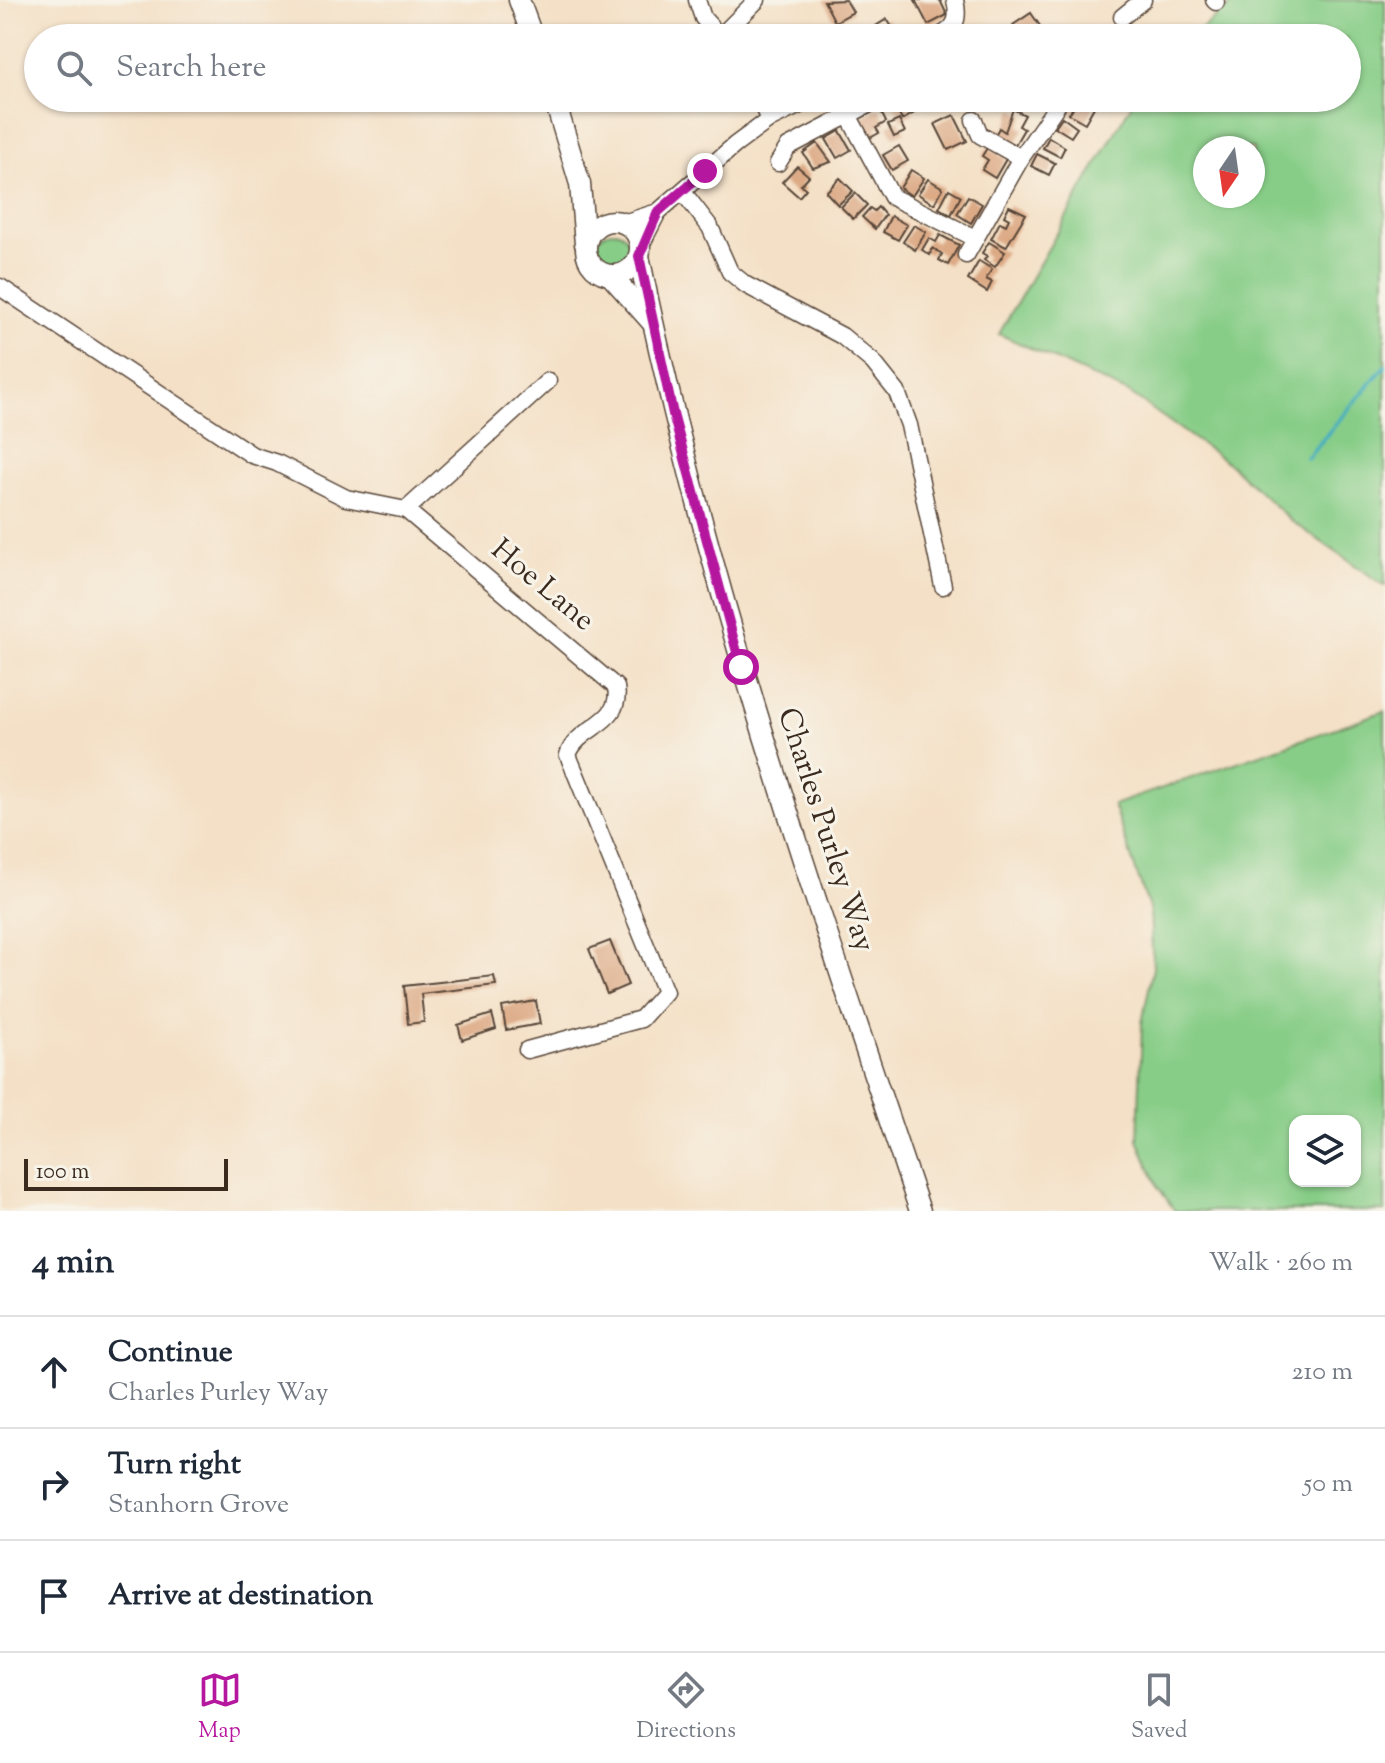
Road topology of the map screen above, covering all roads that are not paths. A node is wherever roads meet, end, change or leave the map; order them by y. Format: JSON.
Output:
{"nodes":[{"id":1,"x":519,"y":0,"type":"edge"},
{"id":2,"x":697,"y":0,"type":"edge"},
{"id":3,"x":757,"y":0,"type":"edge"},
{"id":4,"x":955,"y":0,"type":"edge"},
{"id":5,"x":1138,"y":2,"type":"edge"},
{"id":6,"x":1122,"y":17,"type":"dead end"},
{"id":7,"x":528,"y":24,"type":"edge"},
{"id":8,"x":708,"y":24,"type":"edge"},
{"id":9,"x":734,"y":24,"type":"edge"},
{"id":10,"x":956,"y":24,"type":"edge"},
{"id":11,"x":558,"y":112,"type":"edge"},
{"id":12,"x":765,"y":112,"type":"edge"},
{"id":13,"x":785,"y":112,"type":"edge"},
{"id":14,"x":851,"y":112,"type":"edge"},
{"id":15,"x":1052,"y":112,"type":"edge"},
{"id":16,"x":847,"y":114,"type":"junction"},
{"id":17,"x":769,"y":120,"type":"junction"},
{"id":18,"x":974,"y":120,"type":"dead end"},
{"id":19,"x":1021,"y":158,"type":"junction"},
{"id":20,"x":778,"y":163,"type":"dead end"},
{"id":21,"x":580,"y":184,"type":"junction"},
{"id":22,"x":683,"y":192,"type":"junction"},
{"id":23,"x":658,"y":212,"type":"junction"},
{"id":24,"x":616,"y":222,"type":"junction"},
{"id":25,"x":975,"y":238,"type":"junction"},
{"id":26,"x":585,"y":244,"type":"junction"},
{"id":27,"x":640,"y":252,"type":"junction"},
{"id":28,"x":966,"y":255,"type":"dead end"},
{"id":29,"x":611,"y":276,"type":"junction"},
{"id":30,"x":0,"y":287,"type":"edge"},
{"id":31,"x":654,"y":324,"type":"junction"},
{"id":32,"x":548,"y":381,"type":"dead end"},
{"id":33,"x":406,"y":510,"type":"junction"},
{"id":34,"x":943,"y":586,"type":"dead end"},
{"id":35,"x":527,"y":1050,"type":"dead end"},
{"id":36,"x":920,"y":1211,"type":"edge"}],
"edges":[{"from":1,"to":7,"type":"main road"},
{"from":2,"to":8,"type":"street"},
{"from":3,"to":9,"type":"street"},
{"from":4,"to":10,"type":"street"},
{"from":5,"to":6,"type":"street"},
{"from":11,"to":21,"type":"main road"},
{"from":12,"to":17,"type":"street"},
{"from":13,"to":17,"type":"street"},
{"from":14,"to":16,"type":"street"},
{"from":15,"to":19,"type":"street"},
{"from":16,"to":20,"type":"street"},
{"from":16,"to":25,"type":"street"},
{"from":17,"to":22,"type":"street"},
{"from":18,"to":19,"type":"street"},
{"from":19,"to":25,"type":"street"},
{"from":21,"to":24,"type":"main road"},
{"from":21,"to":26,"type":"main road"},
{"from":22,"to":23,"type":"street"},
{"from":22,"to":34,"type":"street"},
{"from":23,"to":24,"type":"street"},
{"from":23,"to":27,"type":"street"},
{"from":24,"to":26,"type":"main road"},
{"from":24,"to":27,"type":"main road"},
{"from":25,"to":28,"type":"street"},
{"from":26,"to":29,"type":"main road"},
{"from":27,"to":29,"type":"main road"},
{"from":27,"to":31,"type":"main road","name":"Charles Purley Way"},
{"from":29,"to":31,"type":"main road","name":"Charles Purley Way"},
{"from":30,"to":33,"type":"street","name":"Hoe Lane"},
{"from":31,"to":36,"type":"main road","name":"Charles Purley Way"},
{"from":32,"to":33,"type":"street"},
{"from":33,"to":35,"type":"street","name":"Hoe Lane"}]}
